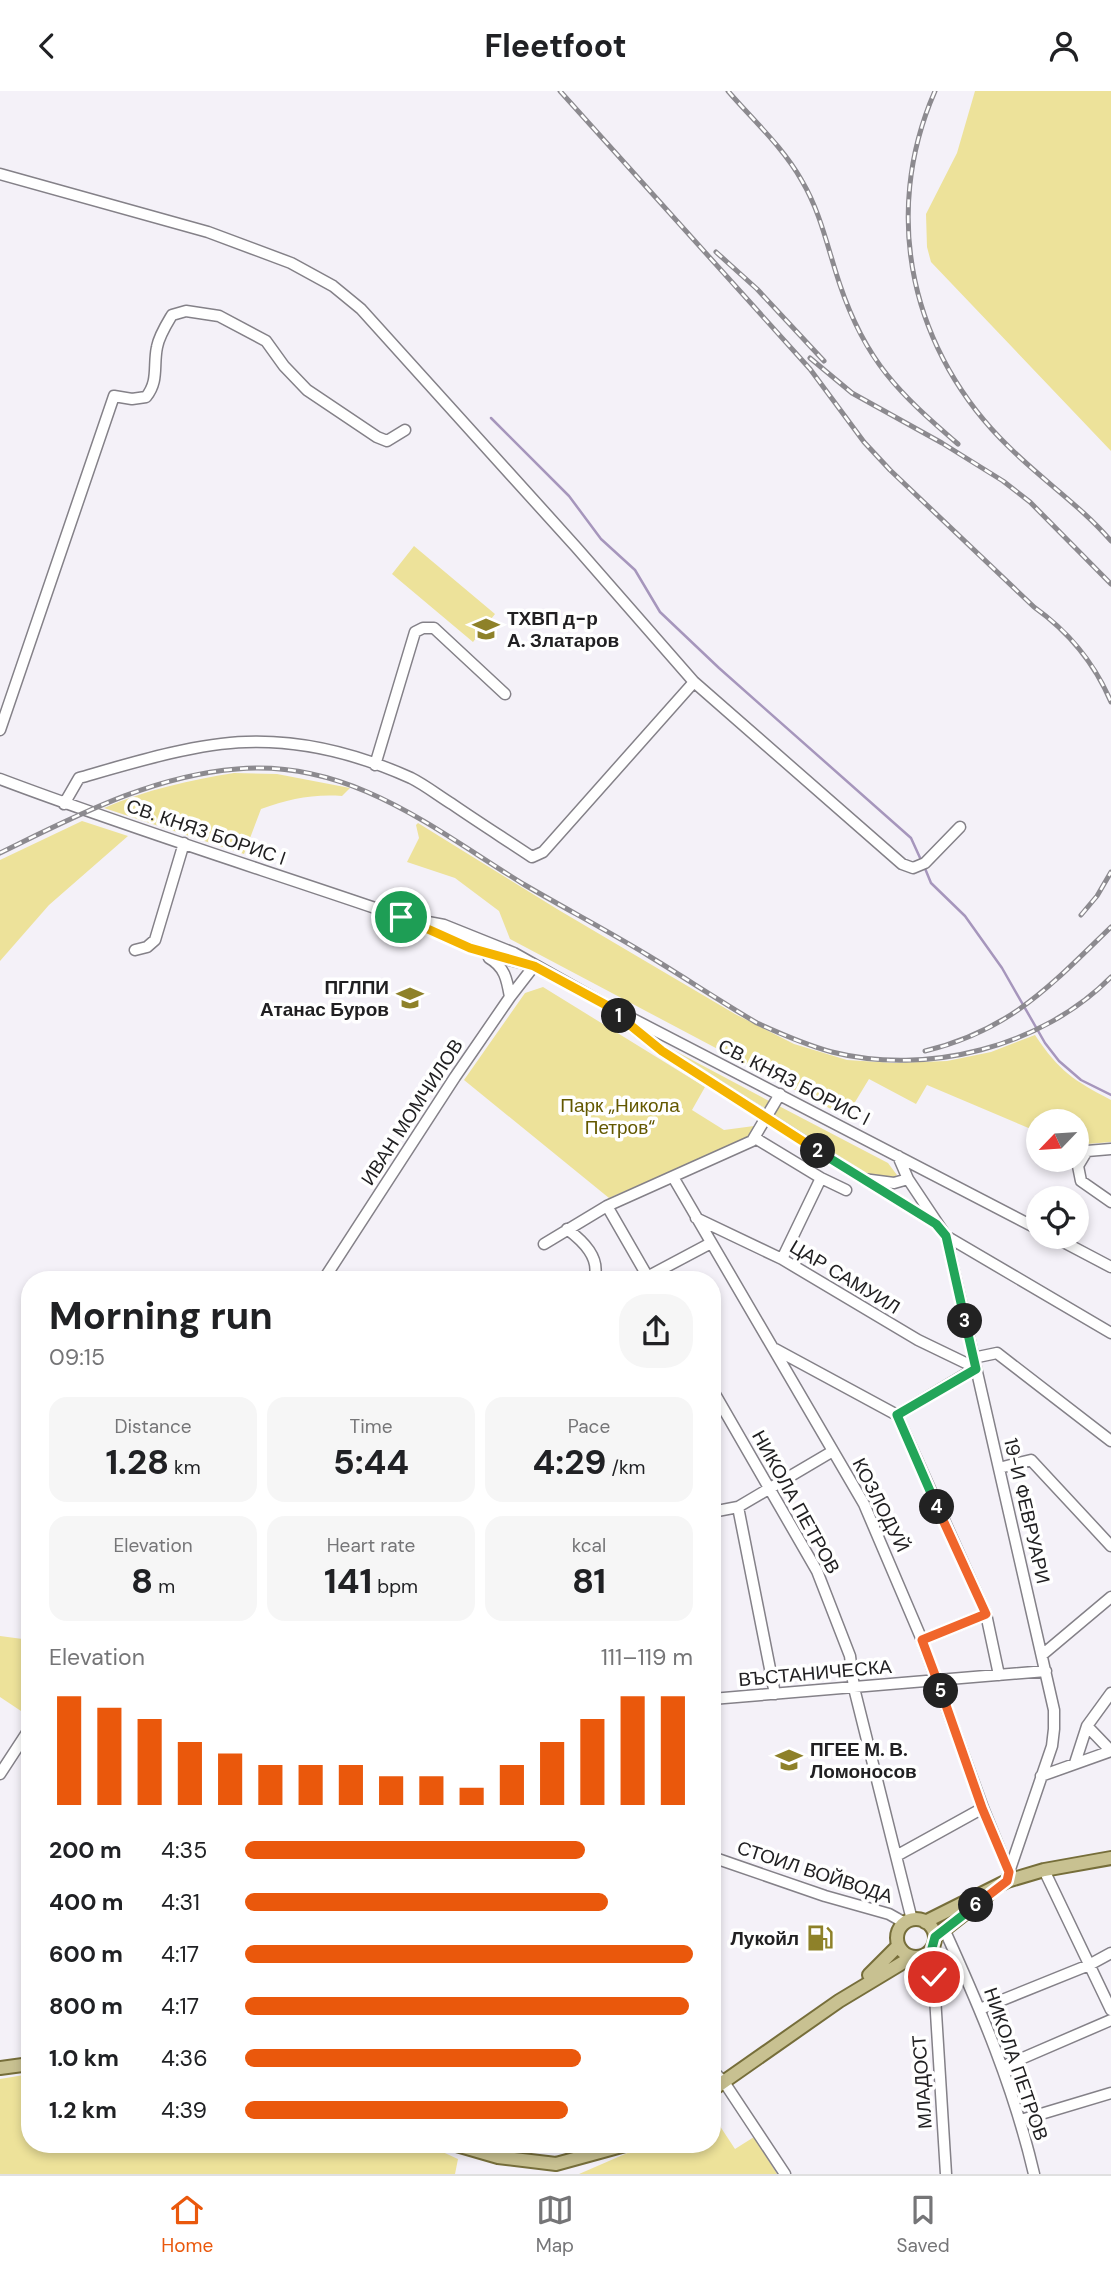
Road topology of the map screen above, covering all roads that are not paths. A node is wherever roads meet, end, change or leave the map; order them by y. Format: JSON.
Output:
{"nodes":[{"id":1,"x":0,"y":174,"type":"edge"},
{"id":2,"x":405,"y":429,"type":"dead end"},
{"id":3,"x":694,"y":682,"type":"junction"},
{"id":4,"x":505,"y":694,"type":"dead end"},
{"id":5,"x":0,"y":730,"type":"edge"},
{"id":6,"x":375,"y":765,"type":"junction"},
{"id":7,"x":0,"y":779,"type":"edge"},
{"id":8,"x":64,"y":803,"type":"junction"},
{"id":9,"x":960,"y":827,"type":"dead end"},
{"id":10,"x":184,"y":843,"type":"junction"},
{"id":11,"x":401,"y":917,"type":"junction"},
{"id":12,"x":470,"y":948,"type":"junction"},
{"id":13,"x":135,"y":950,"type":"dead end"},
{"id":14,"x":534,"y":966,"type":"junction"},
{"id":15,"x":510,"y":997,"type":"junction"},
{"id":16,"x":606,"y":1005,"type":"junction"},
{"id":17,"x":780,"y":1094,"type":"junction"},
{"id":18,"x":766,"y":1117,"type":"junction"},
{"id":19,"x":755,"y":1138,"type":"junction"},
{"id":20,"x":1111,"y":1149,"type":"edge"},
{"id":21,"x":898,"y":1156,"type":"junction"},
{"id":22,"x":673,"y":1177,"type":"junction"},
{"id":23,"x":821,"y":1178,"type":"junction"},
{"id":24,"x":863,"y":1179,"type":"junction"},
{"id":25,"x":908,"y":1179,"type":"junction"},
{"id":26,"x":846,"y":1190,"type":"dead end"},
{"id":27,"x":1111,"y":1202,"type":"edge"},
{"id":28,"x":607,"y":1206,"type":"junction"},
{"id":29,"x":696,"y":1217,"type":"junction"},
{"id":30,"x":1026,"y":1223,"type":"edge"},
{"id":31,"x":936,"y":1224,"type":"junction"},
{"id":32,"x":567,"y":1229,"type":"junction"},
{"id":33,"x":946,"y":1236,"type":"junction"},
{"id":34,"x":711,"y":1243,"type":"junction"},
{"id":35,"x":544,"y":1244,"type":"dead end"},
{"id":36,"x":1077,"y":1249,"type":"edge"},
{"id":37,"x":782,"y":1259,"type":"junction"},
{"id":38,"x":1111,"y":1267,"type":"edge"},
{"id":39,"x":329,"y":1271,"type":"edge"},
{"id":40,"x":596,"y":1271,"type":"edge"},
{"id":41,"x":644,"y":1271,"type":"edge"},
{"id":42,"x":661,"y":1271,"type":"edge"},
{"id":43,"x":1111,"y":1333,"type":"edge"},
{"id":44,"x":774,"y":1348,"type":"junction"},
{"id":45,"x":975,"y":1363,"type":"junction"},
{"id":46,"x":721,"y":1405,"type":"edge"},
{"id":47,"x":897,"y":1415,"type":"junction"},
{"id":48,"x":1111,"y":1441,"type":"edge"},
{"id":49,"x":833,"y":1451,"type":"junction"},
{"id":50,"x":999,"y":1468,"type":"junction"},
{"id":51,"x":770,"y":1489,"type":"junction"},
{"id":52,"x":738,"y":1507,"type":"junction"},
{"id":53,"x":721,"y":1510,"type":"edge"},
{"id":54,"x":1111,"y":1546,"type":"edge"},
{"id":55,"x":1111,"y":1597,"type":"edge"},
{"id":56,"x":986,"y":1614,"type":"junction"},
{"id":57,"x":922,"y":1640,"type":"junction"},
{"id":58,"x":1042,"y":1655,"type":"junction"},
{"id":59,"x":1046,"y":1671,"type":"junction"},
{"id":60,"x":999,"y":1675,"type":"junction"},
{"id":61,"x":937,"y":1681,"type":"junction"},
{"id":62,"x":855,"y":1688,"type":"junction"},
{"id":63,"x":1111,"y":1693,"type":"edge"},
{"id":64,"x":775,"y":1694,"type":"junction"},
{"id":65,"x":721,"y":1698,"type":"edge"},
{"id":66,"x":1087,"y":1726,"type":"junction"},
{"id":67,"x":21,"y":1742,"type":"edge"},
{"id":68,"x":1111,"y":1751,"type":"edge"},
{"id":69,"x":1075,"y":1763,"type":"junction"},
{"id":70,"x":0,"y":1774,"type":"edge"},
{"id":71,"x":1041,"y":1776,"type":"junction"},
{"id":72,"x":982,"y":1808,"type":"junction"},
{"id":73,"x":898,"y":1855,"type":"junction"},
{"id":74,"x":1111,"y":1858,"type":"edge"},
{"id":75,"x":721,"y":1860,"type":"edge"},
{"id":76,"x":1044,"y":1870,"type":"junction"},
{"id":77,"x":1008,"y":1877,"type":"junction"},
{"id":78,"x":914,"y":1921,"type":"junction"},
{"id":79,"x":937,"y":1938,"type":"junction"},
{"id":80,"x":898,"y":1946,"type":"junction"},
{"id":81,"x":1111,"y":1953,"type":"edge"},
{"id":82,"x":914,"y":1957,"type":"junction"},
{"id":83,"x":1089,"y":1965,"type":"junction"},
{"id":84,"x":933,"y":1987,"type":"junction"},
{"id":85,"x":839,"y":2001,"type":"junction"},
{"id":86,"x":980,"y":2009,"type":"junction"},
{"id":87,"x":1111,"y":2010,"type":"edge"},
{"id":88,"x":1111,"y":2020,"type":"edge"},
{"id":89,"x":21,"y":2065,"type":"edge"},
{"id":90,"x":0,"y":2067,"type":"edge"},
{"id":91,"x":1002,"y":2067,"type":"junction"},
{"id":92,"x":721,"y":2079,"type":"edge"},
{"id":93,"x":724,"y":2082,"type":"junction"},
{"id":94,"x":721,"y":2084,"type":"edge"},
{"id":95,"x":1111,"y":2093,"type":"edge"},
{"id":96,"x":1021,"y":2120,"type":"junction"},
{"id":97,"x":484,"y":2153,"type":"edge"},
{"id":98,"x":596,"y":2153,"type":"edge"},
{"id":99,"x":785,"y":2174,"type":"edge"},
{"id":100,"x":946,"y":2174,"type":"edge"},
{"id":101,"x":1034,"y":2174,"type":"edge"}],
"edges":[{"from":1,"to":3,"type":"street"},
{"from":2,"to":5,"type":"street"},
{"from":3,"to":6,"type":"street"},
{"from":3,"to":9,"type":"street"},
{"from":4,"to":6,"type":"street"},
{"from":6,"to":8,"type":"street"},
{"from":7,"to":8,"type":"street","name":"СВ. КНЯЗ БОРИС I"},
{"from":8,"to":10,"type":"street","name":"СВ. КНЯЗ БОРИС I"},
{"from":10,"to":11,"type":"street","name":"СВ. КНЯЗ БОРИС I"},
{"from":10,"to":13,"type":"street"},
{"from":11,"to":12,"type":"street","name":"СВ. КНЯЗ БОРИС I"},
{"from":11,"to":14,"type":"street","name":"СВ. КНЯЗ БОРИС I"},
{"from":12,"to":14,"type":"street","name":"СВ. КНЯЗ БОРИС I"},
{"from":12,"to":15,"type":"street"},
{"from":14,"to":15,"type":"street","name":"ИВАН МОМЧИЛОВ"},
{"from":14,"to":16,"type":"street","name":"СВ. КНЯЗ БОРИС I"},
{"from":15,"to":39,"type":"street","name":"ИВАН МОМЧИЛОВ"},
{"from":16,"to":17,"type":"street","name":"СВ. КНЯЗ БОРИС I"},
{"from":16,"to":18,"type":"street"},
{"from":17,"to":18,"type":"street"},
{"from":17,"to":21,"type":"street","name":"СВ. КНЯЗ БОРИС I"},
{"from":18,"to":19,"type":"street"},
{"from":18,"to":24,"type":"street"},
{"from":19,"to":22,"type":"street"},
{"from":19,"to":23,"type":"street"},
{"from":20,"to":27,"type":"street"},
{"from":21,"to":25,"type":"street","name":"19-И ФЕВРУАРИ"},
{"from":21,"to":30,"type":"street","name":"СВ. КНЯЗ БОРИС I"},
{"from":22,"to":28,"type":"street"},
{"from":22,"to":29,"type":"street","name":"КОЗЛОДУЙ"},
{"from":23,"to":26,"type":"street"},
{"from":23,"to":37,"type":"street"},
{"from":24,"to":25,"type":"street"},
{"from":24,"to":31,"type":"street"},
{"from":25,"to":31,"type":"street","name":"19-И ФЕВРУАРИ"},
{"from":28,"to":32,"type":"street"},
{"from":28,"to":41,"type":"street"},
{"from":29,"to":34,"type":"street","name":"КОЗЛОДУЙ"},
{"from":29,"to":37,"type":"street","name":"ЦАР САМУИЛ"},
{"from":31,"to":33,"type":"street","name":"19-И ФЕВРУАРИ"},
{"from":32,"to":35,"type":"street"},
{"from":32,"to":40,"type":"street"},
{"from":33,"to":43,"type":"street"},
{"from":33,"to":45,"type":"street","name":"19-И ФЕВРУАРИ"},
{"from":34,"to":42,"type":"street"},
{"from":34,"to":44,"type":"street","name":"КОЗЛОДУЙ"},
{"from":36,"to":38,"type":"street"},
{"from":37,"to":45,"type":"street","name":"ЦАР САМУИЛ"},
{"from":44,"to":47,"type":"street"},
{"from":44,"to":49,"type":"street","name":"КОЗЛОДУЙ"},
{"from":45,"to":47,"type":"street"},
{"from":45,"to":48,"type":"street","name":"ЦАР САМУИЛ"},
{"from":45,"to":50,"type":"street","name":"19-И ФЕВРУАРИ"},
{"from":46,"to":51,"type":"street","name":"НИКОЛА ПЕТРОВ"},
{"from":47,"to":56,"type":"street"},
{"from":49,"to":51,"type":"street"},
{"from":49,"to":57,"type":"street","name":"КОЗЛОДУЙ"},
{"from":50,"to":54,"type":"street"},
{"from":50,"to":58,"type":"street","name":"19-И ФЕВРУАРИ"},
{"from":51,"to":52,"type":"street"},
{"from":51,"to":62,"type":"street","name":"НИКОЛА ПЕТРОВ"},
{"from":52,"to":53,"type":"street"},
{"from":52,"to":64,"type":"street"},
{"from":55,"to":58,"type":"street"},
{"from":56,"to":57,"type":"street"},
{"from":56,"to":60,"type":"street"},
{"from":57,"to":61,"type":"street","name":"КОЗЛОДУЙ"},
{"from":58,"to":59,"type":"street","name":"19-И ФЕВРУАРИ"},
{"from":59,"to":60,"type":"street","name":"ВЪСТАНИЧЕСКА"},
{"from":59,"to":71,"type":"street","name":"19-И ФЕВРУАРИ"},
{"from":60,"to":61,"type":"street","name":"ВЪСТАНИЧЕСКА"},
{"from":61,"to":62,"type":"street","name":"ВЪСТАНИЧЕСКА"},
{"from":61,"to":72,"type":"street","name":"КОЗЛОДУЙ"},
{"from":62,"to":64,"type":"street","name":"ВЪСТАНИЧЕСКА"},
{"from":62,"to":73,"type":"street","name":"НИКОЛА ПЕТРОВ"},
{"from":63,"to":66,"type":"street"},
{"from":64,"to":65,"type":"street","name":"ВЪСТАНИЧЕСКА"},
{"from":66,"to":68,"type":"street"},
{"from":66,"to":69,"type":"street"},
{"from":67,"to":70,"type":"street"},
{"from":68,"to":69,"type":"street"},
{"from":69,"to":71,"type":"street"},
{"from":71,"to":77,"type":"street","name":"19-И ФЕВРУАРИ"},
{"from":72,"to":73,"type":"street"},
{"from":72,"to":77,"type":"street","name":"КОЗЛОДУЙ"},
{"from":73,"to":78,"type":"street","name":"НИКОЛА ПЕТРОВ"},
{"from":74,"to":76,"type":"main road"},
{"from":75,"to":78,"type":"street","name":"СТОИЛ ВОЙВОДА"},
{"from":76,"to":77,"type":"main road"},
{"from":76,"to":83,"type":"street"},
{"from":77,"to":78,"type":"main road"},
{"from":77,"to":79,"type":"main road"},
{"from":78,"to":79,"type":"main road"},
{"from":78,"to":80,"type":"main road"},
{"from":79,"to":82,"type":"main road"},
{"from":79,"to":84,"type":"street","name":"МЛАДОСТ"},
{"from":79,"to":86,"type":"street","name":"НИКОЛА ПЕТРОВ"},
{"from":80,"to":82,"type":"main road"},
{"from":80,"to":85,"type":"main road"},
{"from":81,"to":83,"type":"street"},
{"from":82,"to":84,"type":"street","name":"МЛАДОСТ"},
{"from":82,"to":85,"type":"main road"},
{"from":83,"to":86,"type":"street"},
{"from":83,"to":87,"type":"street"},
{"from":84,"to":100,"type":"street","name":"МЛАДОСТ"},
{"from":85,"to":93,"type":"main road"},
{"from":86,"to":91,"type":"street","name":"НИКОЛА ПЕТРОВ"},
{"from":88,"to":91,"type":"street"},
{"from":89,"to":90,"type":"main road"},
{"from":91,"to":96,"type":"street","name":"НИКОЛА ПЕТРОВ"},
{"from":92,"to":93,"type":"street"},
{"from":93,"to":94,"type":"main road"},
{"from":93,"to":99,"type":"street"},
{"from":95,"to":96,"type":"street"},
{"from":96,"to":101,"type":"street","name":"НИКОЛА ПЕТРОВ"},
{"from":97,"to":98,"type":"main road"}]}
